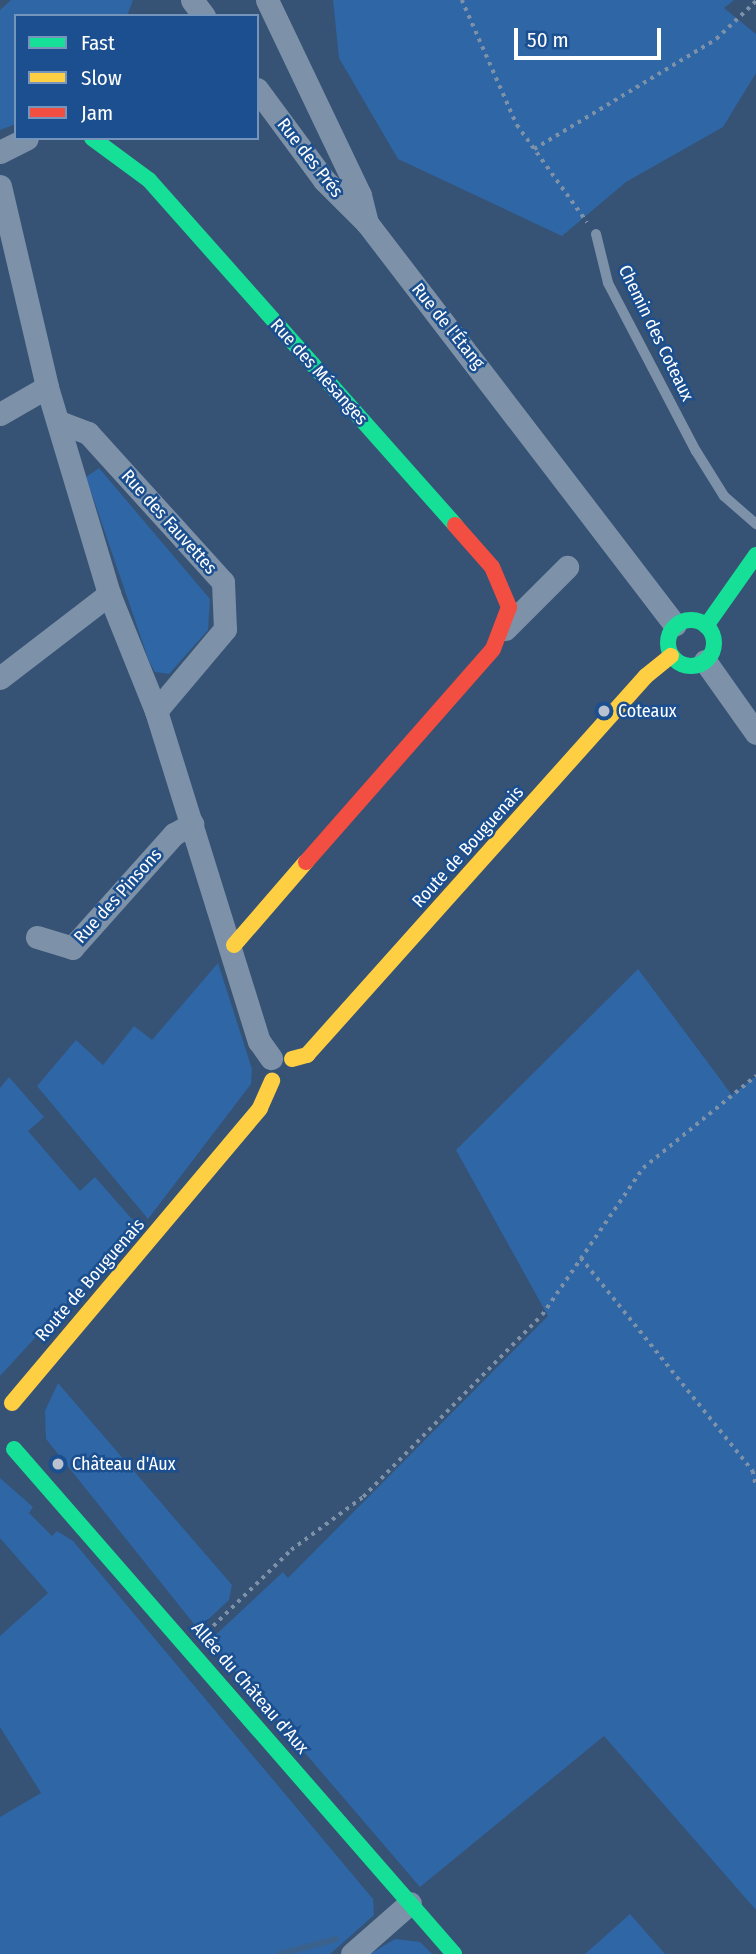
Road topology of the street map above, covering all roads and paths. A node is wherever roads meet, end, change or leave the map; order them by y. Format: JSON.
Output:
{"nodes":[{"id":1,"x":267,"y":0,"type":"edge"},
{"id":2,"x":462,"y":0,"type":"edge"},
{"id":3,"x":756,"y":1,"type":"edge"},
{"id":4,"x":259,"y":92,"type":"edge"},
{"id":5,"x":23,"y":140,"type":"edge"},
{"id":6,"x":95,"y":140,"type":"edge"},
{"id":7,"x":534,"y":149,"type":"junction"},
{"id":8,"x":0,"y":152,"type":"edge"},
{"id":9,"x":0,"y":186,"type":"edge"},
{"id":10,"x":367,"y":223,"type":"junction"},
{"id":11,"x":596,"y":234,"type":"joint"},
{"id":12,"x":47,"y":387,"type":"junction"},
{"id":13,"x":0,"y":414,"type":"edge"},
{"id":14,"x":59,"y":422,"type":"junction"},
{"id":15,"x":756,"y":524,"type":"edge"},
{"id":16,"x":756,"y":555,"type":"edge"},
{"id":17,"x":567,"y":567,"type":"dead end"},
{"id":18,"x":109,"y":594,"type":"junction"},
{"id":19,"x":676,"y":625,"type":"junction"},
{"id":20,"x":706,"y":626,"type":"junction"},
{"id":21,"x":505,"y":629,"type":"junction"},
{"id":22,"x":671,"y":656,"type":"junction"},
{"id":23,"x":705,"y":661,"type":"junction"},
{"id":24,"x":0,"y":678,"type":"edge"},
{"id":25,"x":156,"y":711,"type":"junction"},
{"id":26,"x":756,"y":733,"type":"edge"},
{"id":27,"x":192,"y":824,"type":"junction"},
{"id":28,"x":37,"y":937,"type":"dead end"},
{"id":29,"x":234,"y":945,"type":"junction"},
{"id":30,"x":281,"y":1058,"type":"junction"},
{"id":31,"x":756,"y":1076,"type":"edge"},
{"id":32,"x":272,"y":1081,"type":"junction"},
{"id":33,"x":581,"y":1258,"type":"junction"},
{"id":34,"x":6,"y":1401,"type":"edge"},
{"id":35,"x":7,"y":1452,"type":"edge"},
{"id":36,"x":756,"y":1488,"type":"edge"},
{"id":37,"x":190,"y":1648,"type":"junction"},
{"id":38,"x":410,"y":1903,"type":"junction"},
{"id":39,"x":352,"y":1954,"type":"edge"},
{"id":40,"x":454,"y":1954,"type":"edge"}],
"edges":[{"from":1,"to":10,"type":"street","name":"Rue de l'Étang"},
{"from":2,"to":7,"type":"path"},
{"from":3,"to":7,"type":"path"},
{"from":4,"to":10,"type":"street","name":"Rue des Prés"},
{"from":5,"to":8,"type":"street"},
{"from":6,"to":21,"type":"street","name":"Rue des Mésanges"},
{"from":7,"to":11,"type":"path"},
{"from":9,"to":12,"type":"street"},
{"from":10,"to":19,"type":"street","name":"Rue de l'Étang"},
{"from":11,"to":15,"type":"lane","name":"Chemin des Coteaux"},
{"from":12,"to":13,"type":"street"},
{"from":12,"to":14,"type":"street"},
{"from":14,"to":18,"type":"street"},
{"from":14,"to":25,"type":"street","name":"Rue des Fauvettes"},
{"from":16,"to":20,"type":"street"},
{"from":17,"to":21,"type":"street"},
{"from":18,"to":24,"type":"street"},
{"from":18,"to":25,"type":"street"},
{"from":19,"to":20,"type":"street"},
{"from":19,"to":22,"type":"street"},
{"from":20,"to":23,"type":"street"},
{"from":21,"to":29,"type":"street"},
{"from":22,"to":23,"type":"street"},
{"from":22,"to":30,"type":"street","name":"Route de Bouguenais"},
{"from":23,"to":26,"type":"street"},
{"from":25,"to":27,"type":"street"},
{"from":27,"to":28,"type":"street","name":"Rue des Pinsons"},
{"from":27,"to":29,"type":"street"},
{"from":29,"to":30,"type":"street"},
{"from":30,"to":32,"type":"street","name":"Route de Bouguenais"},
{"from":30,"to":32,"type":"street"},
{"from":31,"to":33,"type":"path"},
{"from":32,"to":34,"type":"street","name":"Route de Bouguenais"},
{"from":33,"to":36,"type":"path"},
{"from":33,"to":37,"type":"path"},
{"from":34,"to":35,"type":"street"},
{"from":35,"to":37,"type":"street","name":"Allée du Château d'Aux"},
{"from":37,"to":38,"type":"street","name":"Allée du Château d'Aux"},
{"from":38,"to":39,"type":"street"},
{"from":38,"to":40,"type":"street","name":"Allée du Château d'Aux"}]}
